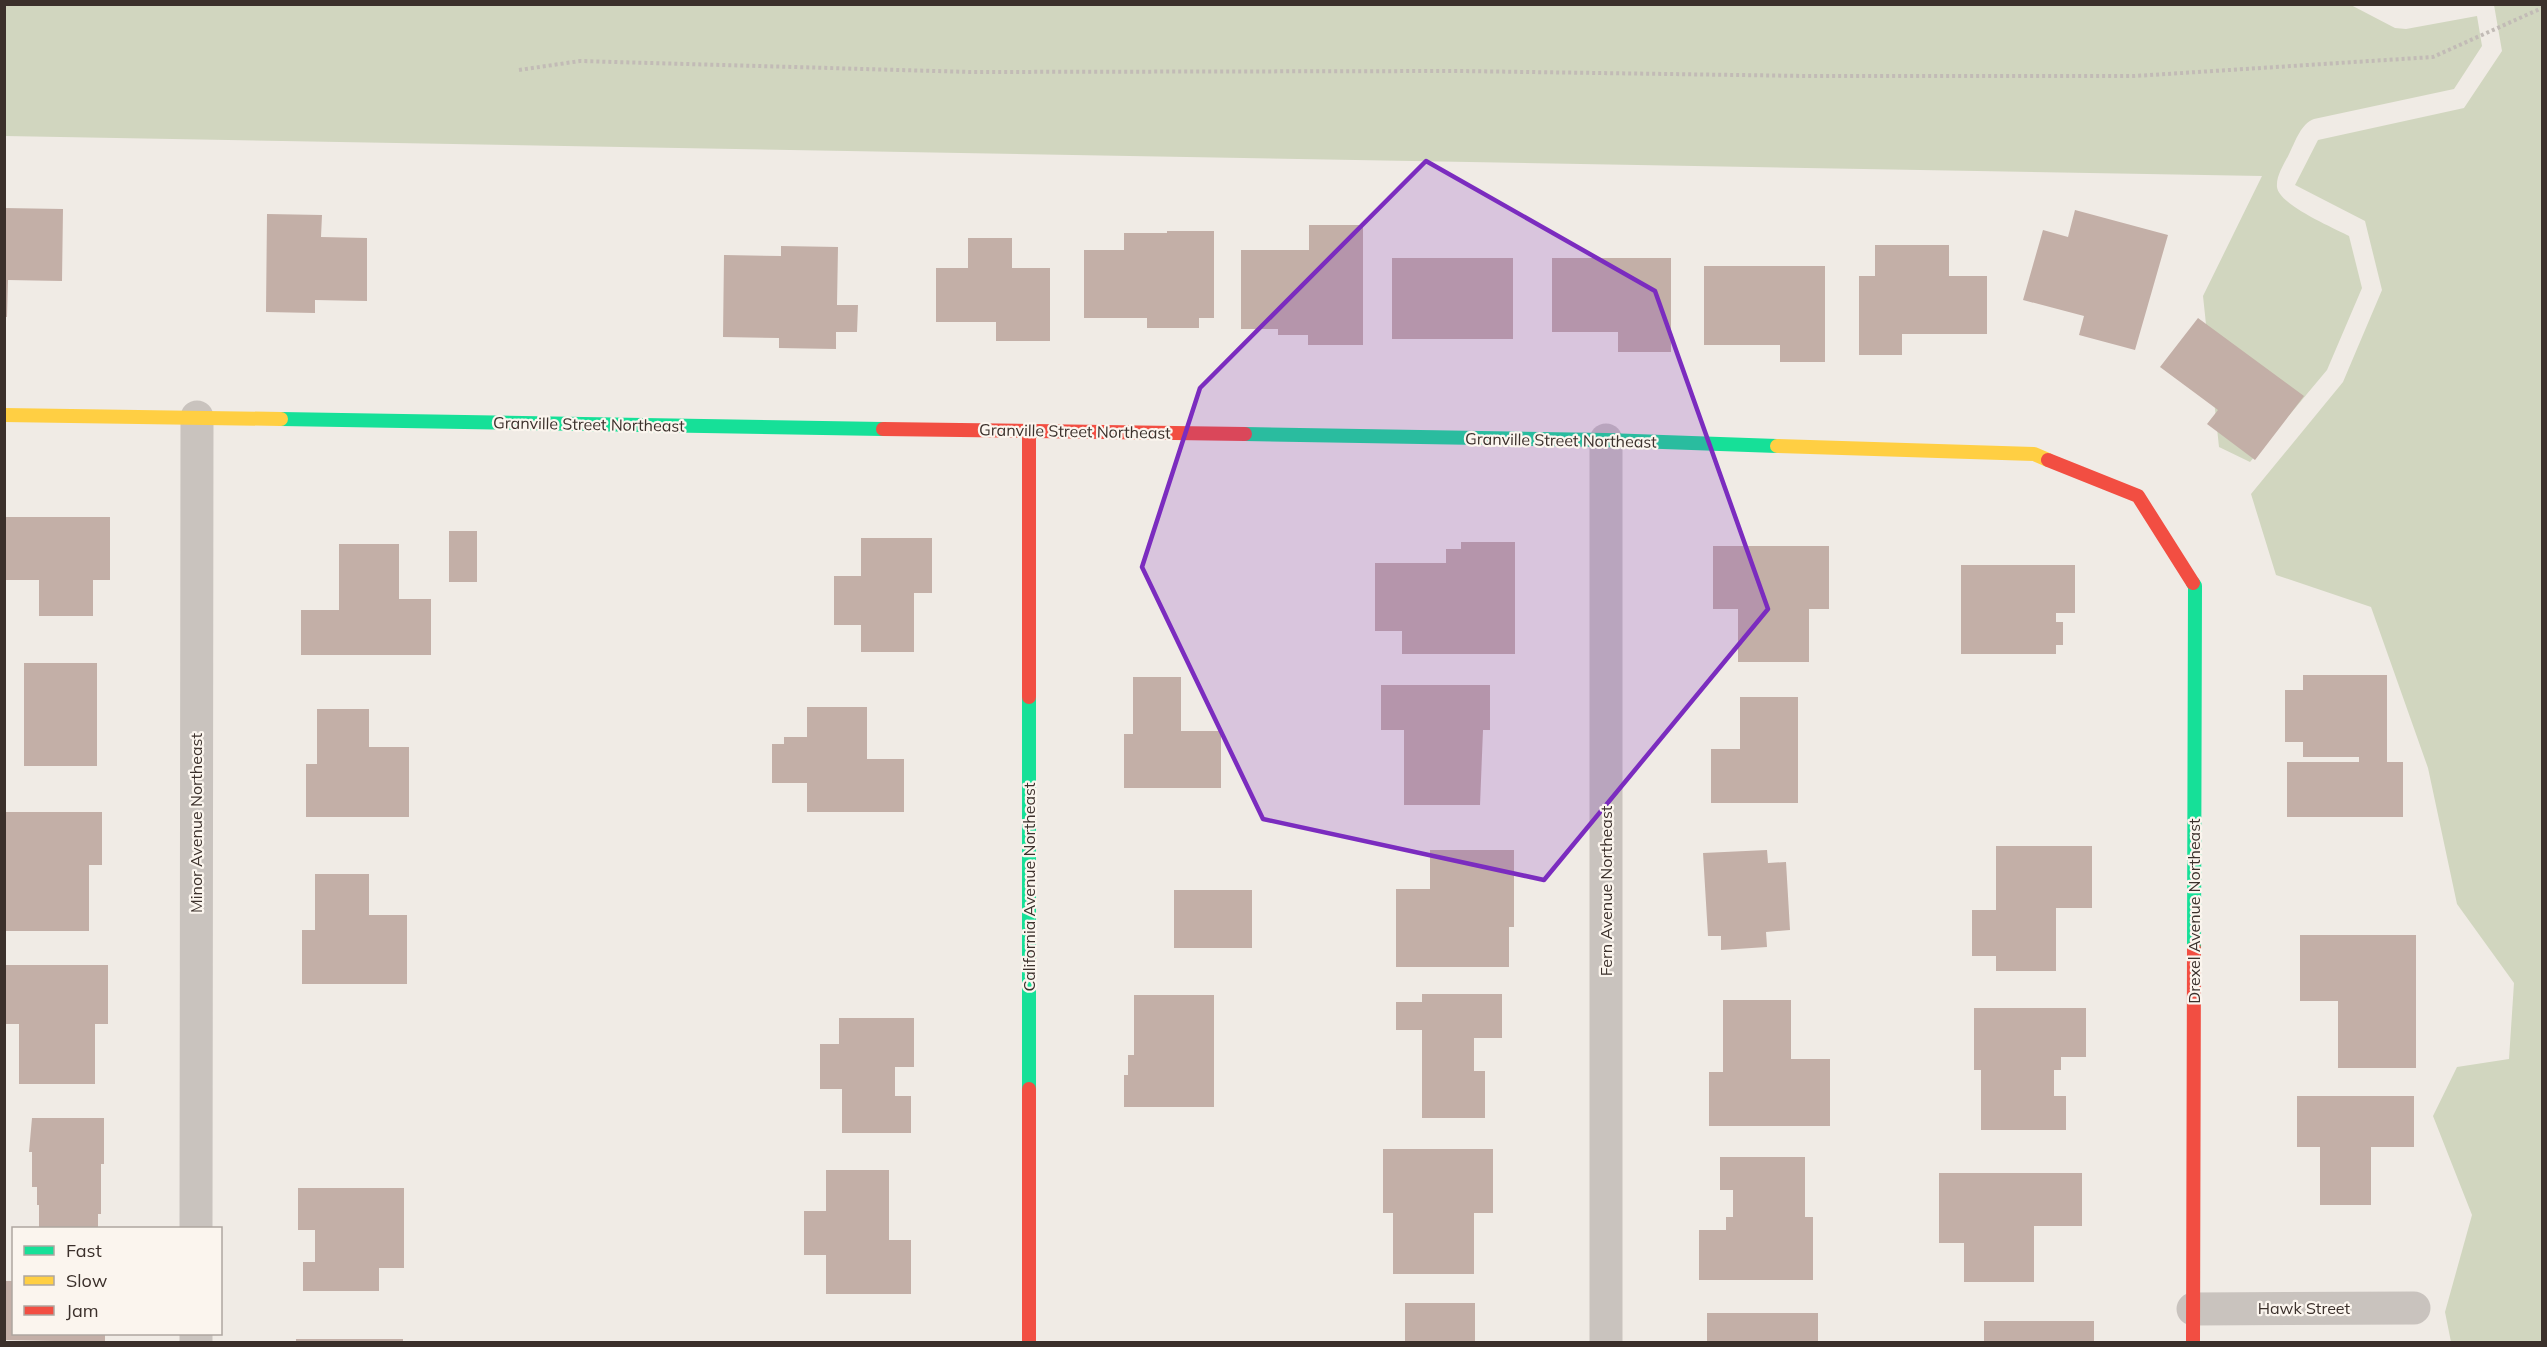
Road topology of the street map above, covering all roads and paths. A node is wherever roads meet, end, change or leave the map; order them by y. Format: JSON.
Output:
{"nodes":[{"id":1,"x":2542,"y":8,"type":"edge"},
{"id":2,"x":519,"y":70,"type":"dead end"},
{"id":3,"x":4,"y":415,"type":"edge"},
{"id":4,"x":197,"y":417,"type":"junction"},
{"id":5,"x":1029,"y":431,"type":"junction"},
{"id":6,"x":1606,"y":440,"type":"junction"},
{"id":7,"x":2138,"y":496,"type":"joint"},
{"id":8,"x":196,"y":1227,"type":"edge"},
{"id":9,"x":2414,"y":1308,"type":"dead end"},
{"id":10,"x":2193,"y":1309,"type":"junction"},
{"id":11,"x":1029,"y":1342,"type":"edge"},
{"id":12,"x":1606,"y":1342,"type":"edge"},
{"id":13,"x":2193,"y":1342,"type":"edge"}],
"edges":[{"from":1,"to":2,"type":"path"},
{"from":3,"to":4,"type":"street","name":"Granville Street Northeast"},
{"from":4,"to":5,"type":"street","name":"Granville Street Northeast"},
{"from":4,"to":8,"type":"street","name":"Minor Avenue Northeast"},
{"from":5,"to":6,"type":"street","name":"Granville Street Northeast"},
{"from":5,"to":11,"type":"street","name":"California Avenue Northeast"},
{"from":6,"to":7,"type":"street","name":"Granville Street Northeast"},
{"from":6,"to":12,"type":"street","name":"Fern Avenue Northeast"},
{"from":7,"to":10,"type":"street","name":"Drexel Avenue Northeast"},
{"from":9,"to":10,"type":"street","name":"Hawk Street"},
{"from":10,"to":13,"type":"street","name":"Drexel Avenue Northeast"}]}
